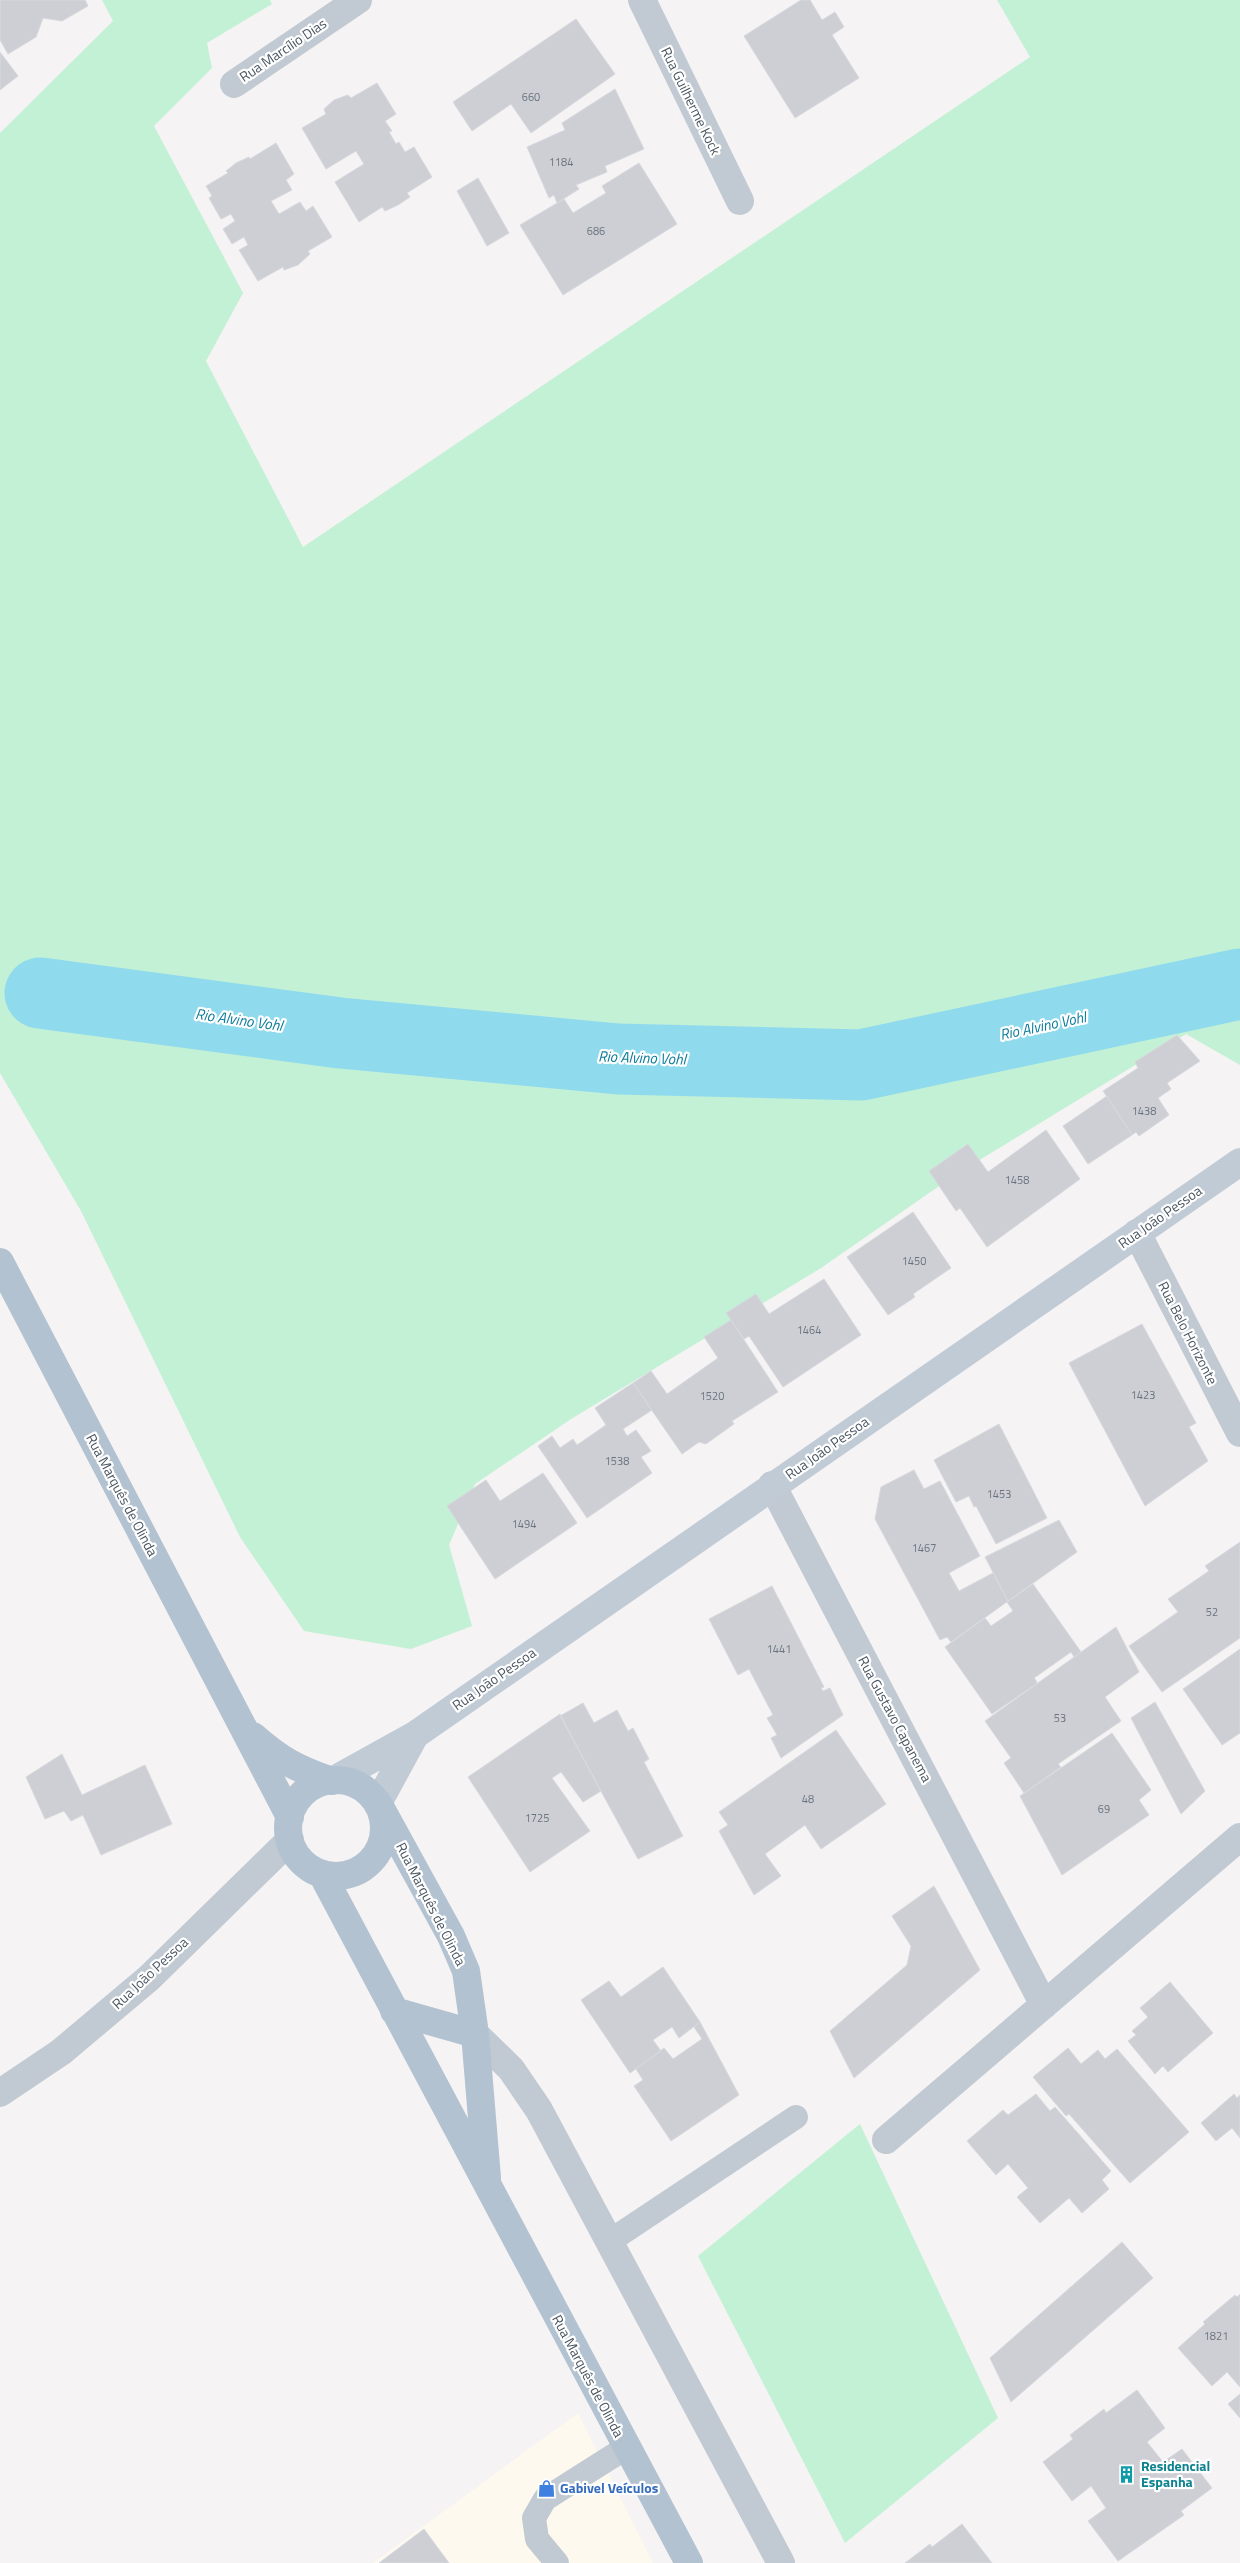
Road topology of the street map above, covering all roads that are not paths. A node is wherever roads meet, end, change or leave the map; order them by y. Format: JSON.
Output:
{"nodes":[{"id":1,"x":358,"y":0,"type":"edge"},
{"id":2,"x":642,"y":0,"type":"edge"},
{"id":3,"x":234,"y":84,"type":"dead end"},
{"id":4,"x":740,"y":201,"type":"dead end"},
{"id":5,"x":1240,"y":1162,"type":"edge"},
{"id":6,"x":1137,"y":1233,"type":"junction"},
{"id":7,"x":0,"y":1262,"type":"edge"},
{"id":8,"x":1240,"y":1433,"type":"edge"},
{"id":9,"x":772,"y":1485,"type":"junction"},
{"id":10,"x":244,"y":1728,"type":"junction"},
{"id":11,"x":415,"y":1735,"type":"junction"},
{"id":12,"x":332,"y":1780,"type":"junction"},
{"id":13,"x":378,"y":1803,"type":"junction"},
{"id":14,"x":290,"y":1828,"type":"junction"},
{"id":15,"x":1240,"y":1837,"type":"edge"},
{"id":16,"x":322,"y":1874,"type":"junction"},
{"id":17,"x":1044,"y":2005,"type":"junction"},
{"id":18,"x":394,"y":2011,"type":"junction"},
{"id":19,"x":475,"y":2034,"type":"junction"},
{"id":20,"x":0,"y":2093,"type":"edge"},
{"id":21,"x":796,"y":2117,"type":"dead end"},
{"id":22,"x":886,"y":2140,"type":"dead end"},
{"id":23,"x":488,"y":2189,"type":"junction"},
{"id":24,"x":610,"y":2240,"type":"junction"},
{"id":25,"x":627,"y":2447,"type":"junction"},
{"id":26,"x":557,"y":2563,"type":"edge"},
{"id":27,"x":689,"y":2563,"type":"edge"},
{"id":28,"x":781,"y":2563,"type":"edge"}],
"edges":[{"from":1,"to":3,"type":"street","name":"Rua Marcílio Dias"},
{"from":2,"to":4,"type":"street","name":"Rua Guilherme Kock"},
{"from":5,"to":6,"type":"street","name":"Rua João Pessoa"},
{"from":6,"to":8,"type":"street","name":"Rua Belo Horizonte"},
{"from":6,"to":9,"type":"street","name":"Rua João Pessoa"},
{"from":7,"to":10,"type":"main road","name":"Rua Marquês de Olinda"},
{"from":9,"to":11,"type":"street","name":"Rua João Pessoa"},
{"from":9,"to":17,"type":"street","name":"Rua Gustavo Capanema"},
{"from":10,"to":12,"type":"main road","name":"Rua Marquês de Olinda"},
{"from":10,"to":14,"type":"main road","name":"Rua Marquês de Olinda"},
{"from":11,"to":12,"type":"street","name":"Rua João Pessoa"},
{"from":11,"to":13,"type":"street","name":"Rua João Pessoa"},
{"from":12,"to":13,"type":"main road"},
{"from":12,"to":14,"type":"main road"},
{"from":13,"to":16,"type":"main road"},
{"from":13,"to":19,"type":"main road","name":"Rua Marquês de Olinda"},
{"from":14,"to":16,"type":"main road"},
{"from":14,"to":20,"type":"street","name":"Rua João Pessoa"},
{"from":15,"to":17,"type":"street"},
{"from":16,"to":18,"type":"main road","name":"Rua Marquês de Olinda"},
{"from":17,"to":22,"type":"street"},
{"from":18,"to":19,"type":"main road"},
{"from":18,"to":23,"type":"main road","name":"Rua Marquês de Olinda"},
{"from":19,"to":23,"type":"main road","name":"Rua Marquês de Olinda"},
{"from":19,"to":24,"type":"street"},
{"from":21,"to":24,"type":"lane"},
{"from":23,"to":25,"type":"main road","name":"Rua Marquês de Olinda"},
{"from":24,"to":28,"type":"street"},
{"from":25,"to":26,"type":"lane"},
{"from":25,"to":27,"type":"main road","name":"Rua Marquês de Olinda"}]}
